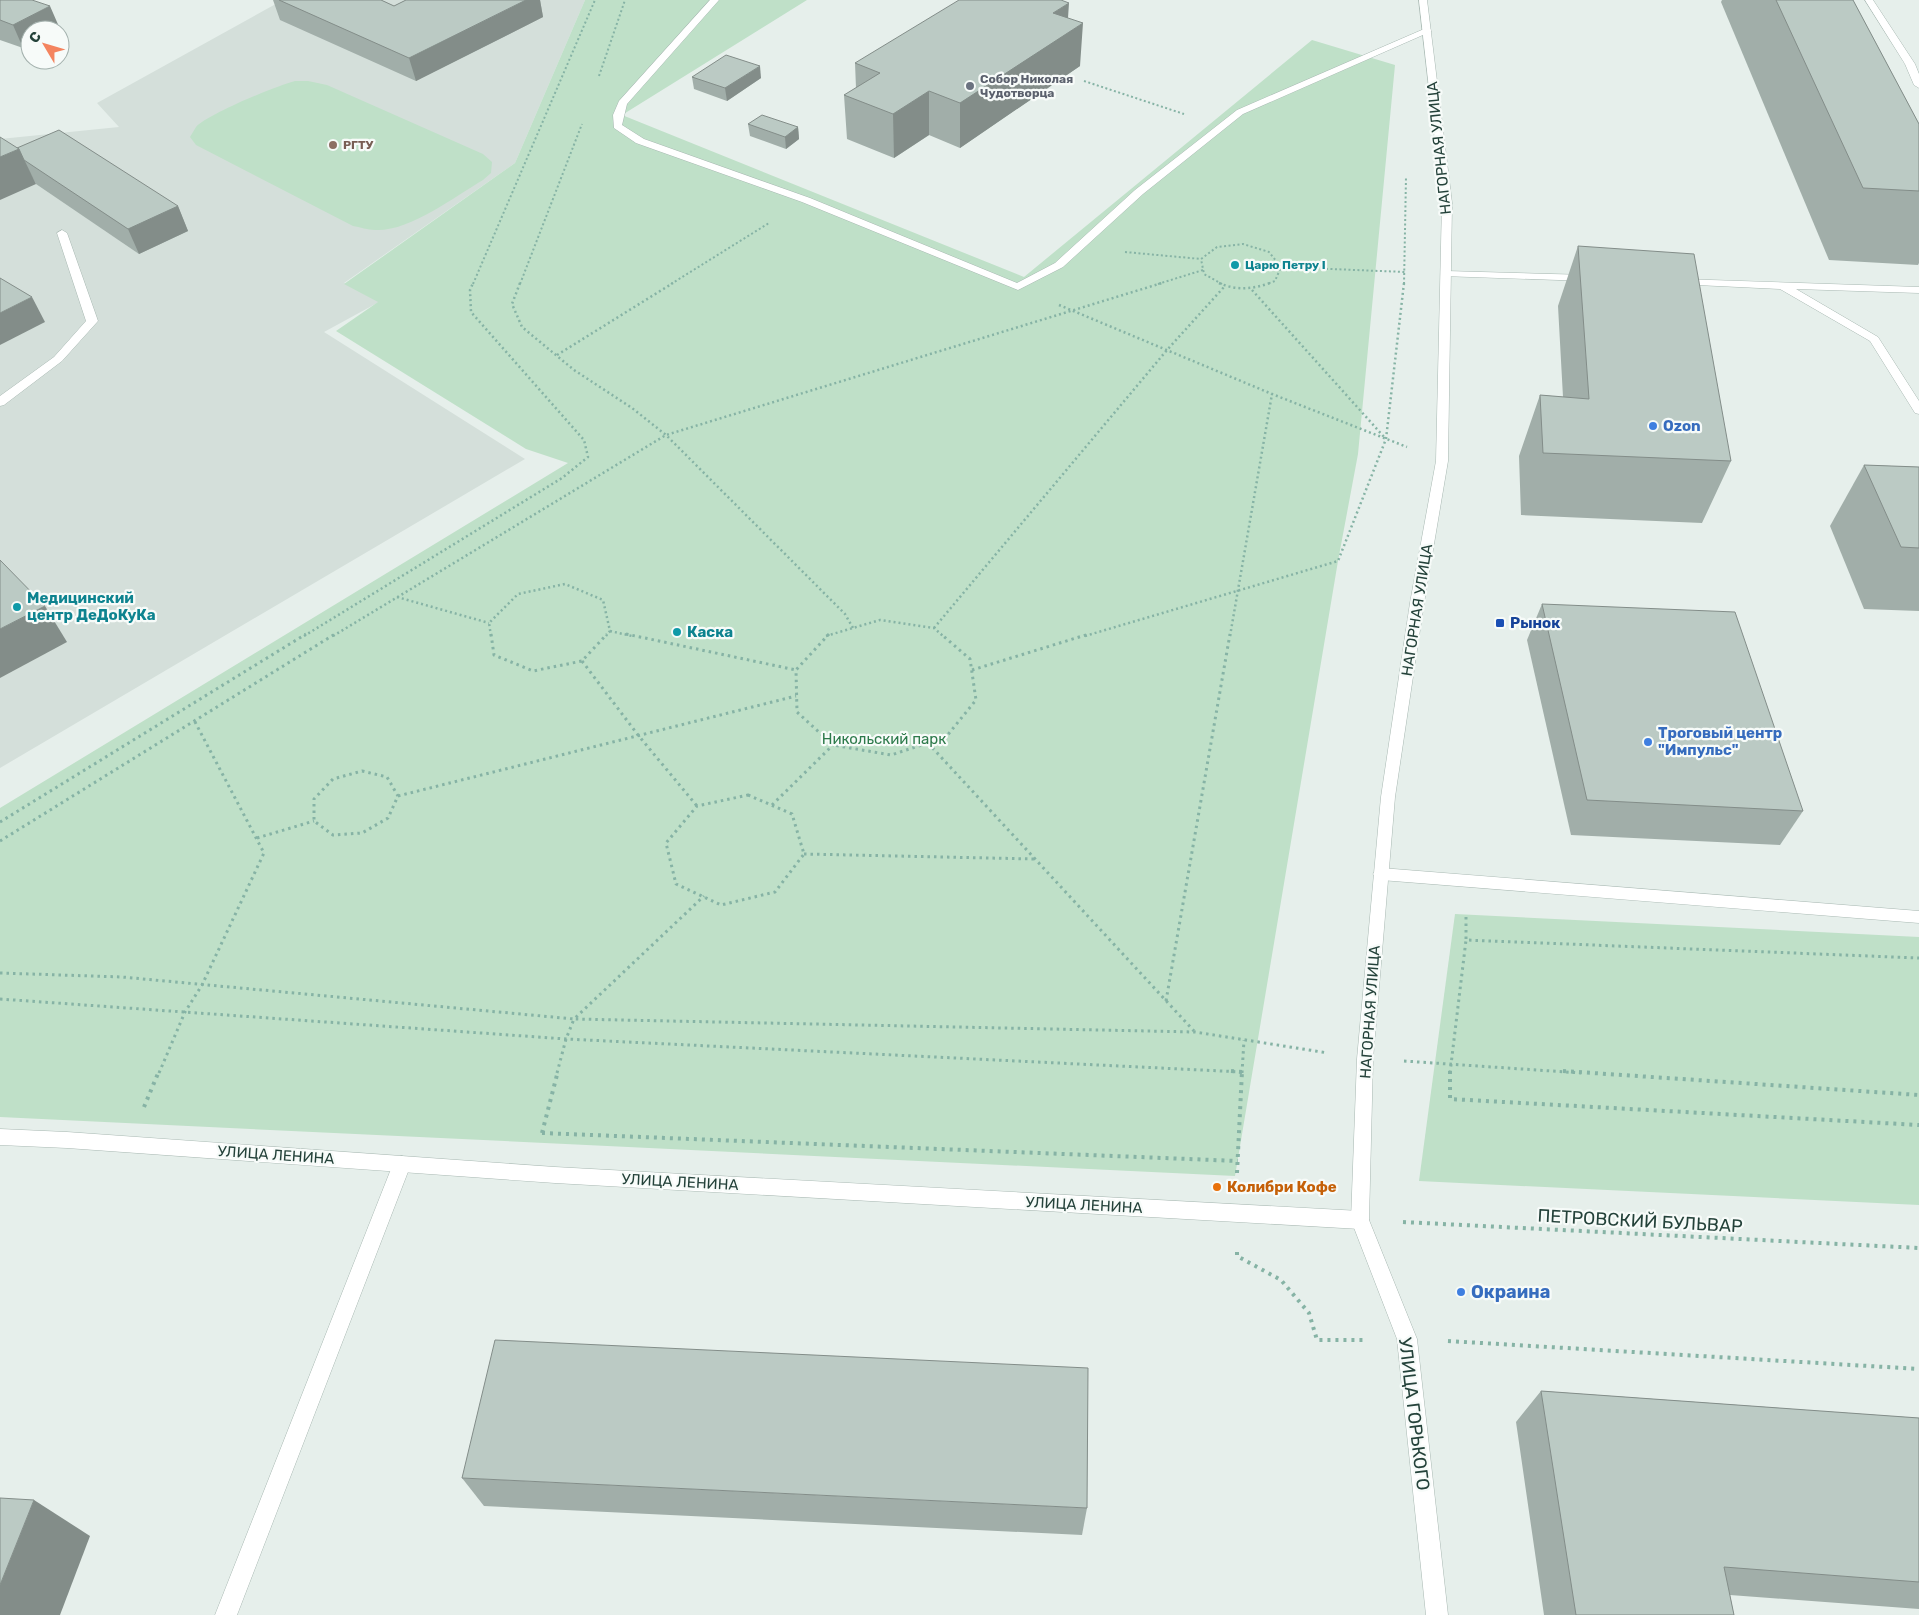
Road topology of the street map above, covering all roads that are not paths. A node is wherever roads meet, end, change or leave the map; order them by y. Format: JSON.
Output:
{"nodes":[{"id":1,"x":715,"y":0,"type":"edge"},
{"id":2,"x":1423,"y":0,"type":"edge"},
{"id":3,"x":1869,"y":0,"type":"edge"},
{"id":4,"x":1427,"y":31,"type":"junction"},
{"id":5,"x":1915,"y":64,"type":"edge"},
{"id":6,"x":1919,"y":85,"type":"edge"},
{"id":7,"x":62,"y":233,"type":"dead end"},
{"id":8,"x":1446,"y":274,"type":"junction"},
{"id":9,"x":1594,"y":279,"type":"edge"},
{"id":10,"x":1673,"y":281,"type":"edge"},
{"id":11,"x":1781,"y":285,"type":"junction"},
{"id":12,"x":1919,"y":290,"type":"edge"},
{"id":13,"x":0,"y":402,"type":"edge"},
{"id":14,"x":1919,"y":410,"type":"edge"},
{"id":15,"x":1381,"y":874,"type":"junction"},
{"id":16,"x":1919,"y":917,"type":"edge"},
{"id":17,"x":0,"y":1137,"type":"edge"},
{"id":18,"x":402,"y":1164,"type":"junction"},
{"id":19,"x":1360,"y":1220,"type":"junction"},
{"id":20,"x":226,"y":1615,"type":"edge"},
{"id":21,"x":1437,"y":1615,"type":"edge"}],
"edges":[{"from":1,"to":4,"type":"street"},
{"from":2,"to":4,"type":"street","name":"НАГОРНАЯ УЛИЦА"},
{"from":3,"to":5,"type":"street"},
{"from":4,"to":8,"type":"street","name":"НАГОРНАЯ УЛИЦА"},
{"from":5,"to":6,"type":"street"},
{"from":7,"to":13,"type":"street"},
{"from":8,"to":9,"type":"street"},
{"from":8,"to":15,"type":"street","name":"НАГОРНАЯ УЛИЦА"},
{"from":10,"to":11,"type":"street"},
{"from":11,"to":12,"type":"street"},
{"from":11,"to":14,"type":"street"},
{"from":15,"to":16,"type":"street"},
{"from":15,"to":19,"type":"street","name":"НАГОРНАЯ УЛИЦА"},
{"from":17,"to":18,"type":"street","name":"УЛИЦА ЛЕНИНА"},
{"from":18,"to":19,"type":"street","name":"УЛИЦА ЛЕНИНА"},
{"from":18,"to":20,"type":"street"},
{"from":19,"to":21,"type":"street","name":"УЛИЦА ГОРЬКОГО"}]}
